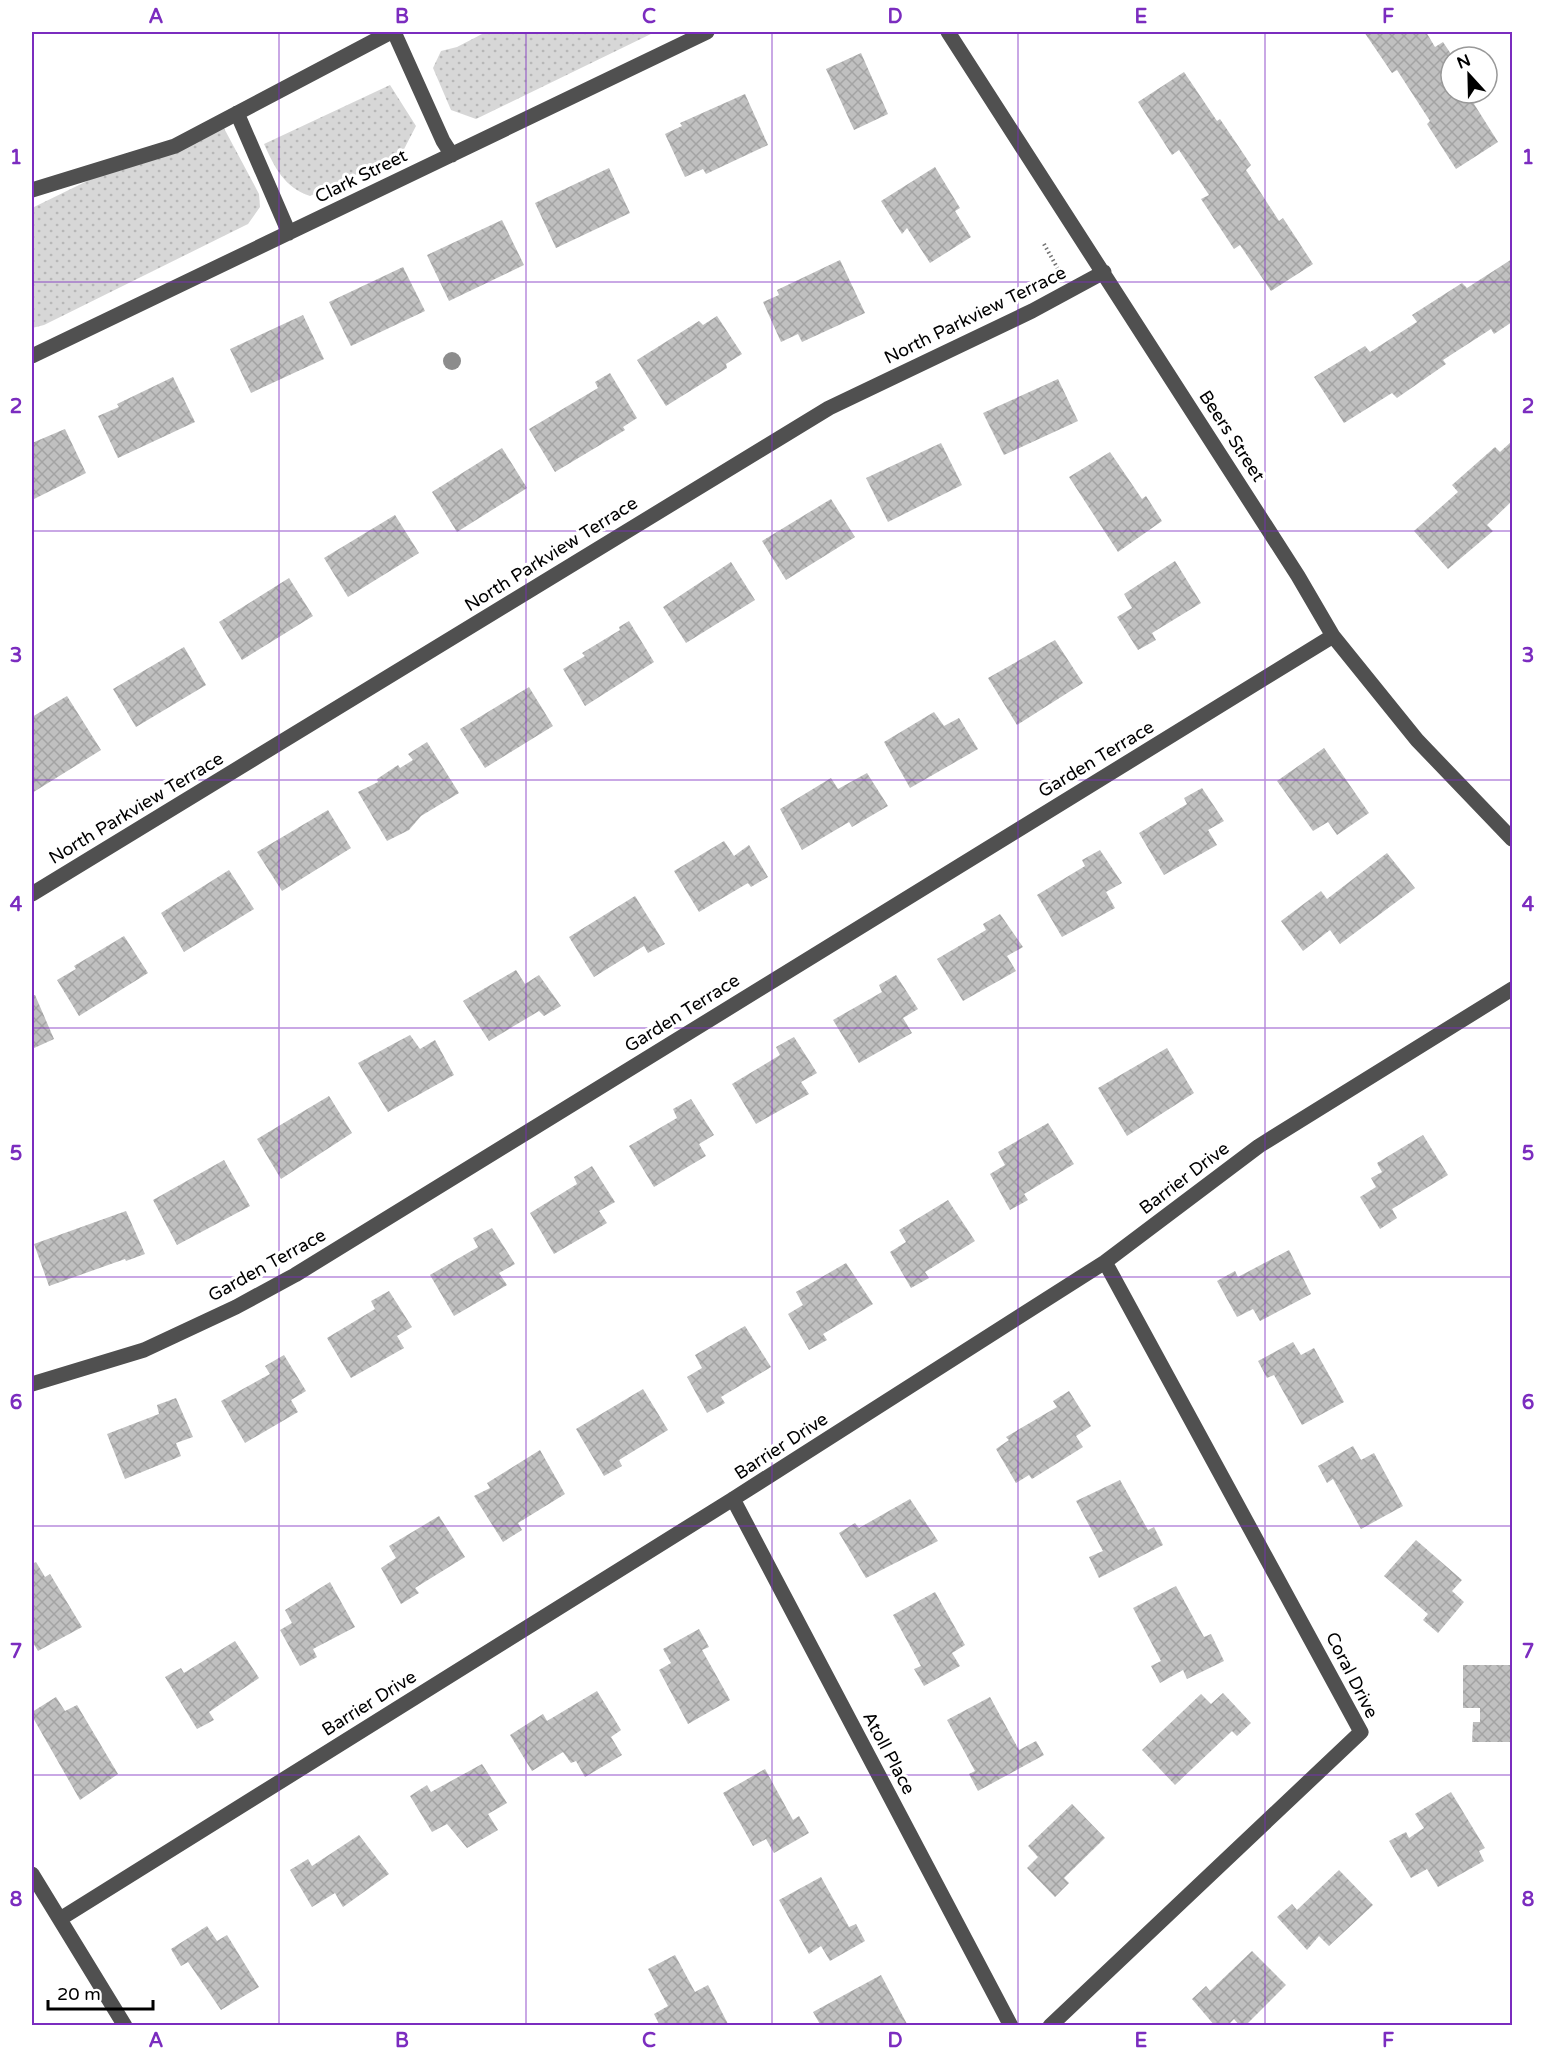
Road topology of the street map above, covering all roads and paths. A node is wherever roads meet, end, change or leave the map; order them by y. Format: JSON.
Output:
{"nodes":[{"id":1,"x":393,"y":32,"type":"edge"},
{"id":2,"x":707,"y":32,"type":"edge"},
{"id":3,"x":948,"y":32,"type":"edge"},
{"id":4,"x":237,"y":113,"type":"junction"},
{"id":5,"x":452,"y":154,"type":"junction"},
{"id":6,"x":32,"y":190,"type":"edge"},
{"id":7,"x":288,"y":232,"type":"junction"},
{"id":8,"x":1104,"y":272,"type":"junction"},
{"id":9,"x":32,"y":356,"type":"edge"},
{"id":10,"x":1333,"y":636,"type":"junction"},
{"id":11,"x":1512,"y":839,"type":"edge"},
{"id":12,"x":32,"y":894,"type":"edge"},
{"id":13,"x":1512,"y":989,"type":"edge"},
{"id":14,"x":1105,"y":1262,"type":"junction"},
{"id":15,"x":32,"y":1384,"type":"edge"},
{"id":16,"x":733,"y":1499,"type":"junction"},
{"id":17,"x":32,"y":1874,"type":"edge"},
{"id":18,"x":60,"y":1919,"type":"junction"},
{"id":19,"x":125,"y":2025,"type":"edge"},
{"id":20,"x":1011,"y":2025,"type":"edge"},
{"id":21,"x":1050,"y":2025,"type":"edge"}],
"edges":[{"from":1,"to":4,"type":"street"},
{"from":1,"to":5,"type":"street"},
{"from":2,"to":5,"type":"street","name":"Clark Street"},
{"from":3,"to":8,"type":"street","name":"Beers Street"},
{"from":4,"to":6,"type":"street"},
{"from":4,"to":7,"type":"street"},
{"from":5,"to":7,"type":"street","name":"Clark Street"},
{"from":7,"to":9,"type":"street","name":"Clark Street"},
{"from":8,"to":10,"type":"street","name":"Beers Street"},
{"from":8,"to":12,"type":"street","name":"North Parkview Terrace"},
{"from":10,"to":11,"type":"street","name":"Beers Street"},
{"from":10,"to":15,"type":"street","name":"Garden Terrace"},
{"from":13,"to":14,"type":"street","name":"Barrier Drive"},
{"from":14,"to":16,"type":"street","name":"Barrier Drive"},
{"from":14,"to":21,"type":"street","name":"Coral Drive"},
{"from":16,"to":18,"type":"street","name":"Barrier Drive"},
{"from":16,"to":20,"type":"street","name":"Atoll Place"},
{"from":17,"to":18,"type":"street"},
{"from":18,"to":19,"type":"street"}]}
